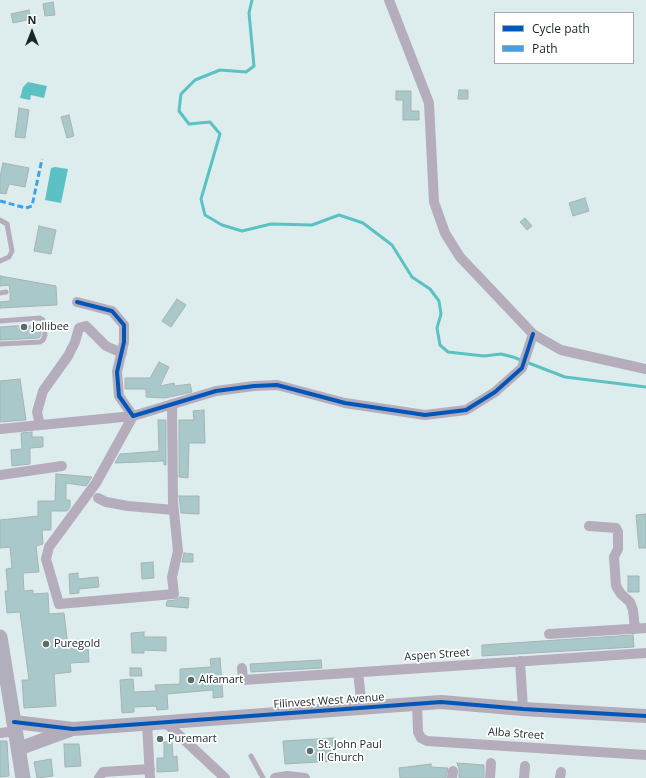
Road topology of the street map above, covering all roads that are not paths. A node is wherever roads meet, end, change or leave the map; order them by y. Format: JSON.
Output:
{"nodes":[{"id":1,"x":389,"y":0,"type":"edge"},
{"id":2,"x":0,"y":220,"type":"edge"},
{"id":3,"x":0,"y":261,"type":"edge"},
{"id":4,"x":77,"y":302,"type":"dead end"},
{"id":5,"x":0,"y":321,"type":"edge"},
{"id":6,"x":531,"y":338,"type":"junction"},
{"id":7,"x":0,"y":344,"type":"edge"},
{"id":8,"x":122,"y":353,"type":"junction"},
{"id":9,"x":646,"y":369,"type":"edge"},
{"id":10,"x":172,"y":404,"type":"junction"},
{"id":11,"x":133,"y":416,"type":"junction"},
{"id":12,"x":40,"y":425,"type":"junction"},
{"id":13,"x":0,"y":429,"type":"edge"},
{"id":14,"x":62,"y":466,"type":"dead end"},
{"id":15,"x":0,"y":475,"type":"edge"},
{"id":16,"x":98,"y":498,"type":"dead end"},
{"id":17,"x":174,"y":510,"type":"junction"},
{"id":18,"x":589,"y":526,"type":"dead end"},
{"id":19,"x":646,"y":628,"type":"edge"},
{"id":20,"x":635,"y":629,"type":"junction"},
{"id":21,"x":549,"y":634,"type":"dead end"},
{"id":22,"x":0,"y":637,"type":"edge"},
{"id":23,"x":646,"y":652,"type":"edge"},
{"id":24,"x":520,"y":661,"type":"junction"},
{"id":25,"x":242,"y":668,"type":"dead end"},
{"id":26,"x":358,"y":672,"type":"junction"},
{"id":27,"x":417,"y":703,"type":"junction"},
{"id":28,"x":362,"y":708,"type":"junction"},
{"id":29,"x":523,"y":709,"type":"junction"},
{"id":30,"x":646,"y":716,"type":"edge"},
{"id":31,"x":165,"y":722,"type":"junction"},
{"id":32,"x":147,"y":723,"type":"junction"},
{"id":33,"x":15,"y":727,"type":"junction"},
{"id":34,"x":73,"y":729,"type":"junction"},
{"id":35,"x":0,"y":733,"type":"edge"},
{"id":36,"x":18,"y":749,"type":"junction"},
{"id":37,"x":646,"y":755,"type":"edge"},
{"id":38,"x":251,"y":756,"type":"dead end"},
{"id":39,"x":492,"y":763,"type":"dead end"},
{"id":40,"x":525,"y":766,"type":"dead end"},
{"id":41,"x":150,"y":774,"type":"edge"},
{"id":42,"x":23,"y":778,"type":"edge"},
{"id":43,"x":99,"y":778,"type":"edge"},
{"id":44,"x":225,"y":778,"type":"edge"},
{"id":45,"x":263,"y":778,"type":"edge"},
{"id":46,"x":275,"y":778,"type":"edge"},
{"id":47,"x":305,"y":778,"type":"edge"},
{"id":48,"x":490,"y":778,"type":"edge"},
{"id":49,"x":524,"y":778,"type":"edge"}],
"edges":[{"from":1,"to":6,"type":"street"},
{"from":2,"to":3,"type":"lane"},
{"from":4,"to":8,"type":"street"},
{"from":5,"to":7,"type":"lane"},
{"from":6,"to":9,"type":"street"},
{"from":6,"to":10,"type":"street"},
{"from":8,"to":11,"type":"street"},
{"from":8,"to":12,"type":"street"},
{"from":10,"to":11,"type":"street"},
{"from":10,"to":17,"type":"street"},
{"from":11,"to":12,"type":"street"},
{"from":11,"to":17,"type":"street"},
{"from":12,"to":13,"type":"street"},
{"from":14,"to":15,"type":"street"},
{"from":16,"to":17,"type":"street"},
{"from":18,"to":20,"type":"street"},
{"from":19,"to":20,"type":"street"},
{"from":20,"to":21,"type":"street"},
{"from":22,"to":33,"type":"main road"},
{"from":23,"to":24,"type":"street","name":"Aspen Street"},
{"from":24,"to":26,"type":"street","name":"Aspen Street"},
{"from":24,"to":29,"type":"street"},
{"from":25,"to":26,"type":"street","name":"Aspen Street"},
{"from":26,"to":28,"type":"street"},
{"from":27,"to":28,"type":"street","name":"Filinvest West Avenue"},
{"from":27,"to":29,"type":"street","name":"Filinvest West Avenue"},
{"from":27,"to":37,"type":"street","name":"Alba Street"},
{"from":28,"to":31,"type":"street","name":"Filinvest West Avenue"},
{"from":29,"to":30,"type":"street","name":"Filinvest West Avenue"},
{"from":31,"to":32,"type":"street","name":"Filinvest West Avenue"},
{"from":31,"to":44,"type":"street"},
{"from":32,"to":34,"type":"street","name":"Filinvest West Avenue"},
{"from":32,"to":41,"type":"street"},
{"from":33,"to":34,"type":"street","name":"Filinvest West Avenue"},
{"from":33,"to":35,"type":"street"},
{"from":33,"to":36,"type":"main road"},
{"from":34,"to":36,"type":"street","name":"Filinvest West Avenue"},
{"from":36,"to":42,"type":"main road"},
{"from":38,"to":45,"type":"lane"},
{"from":39,"to":48,"type":"street"},
{"from":40,"to":49,"type":"street"},
{"from":41,"to":43,"type":"street"},
{"from":46,"to":47,"type":"street"}]}
